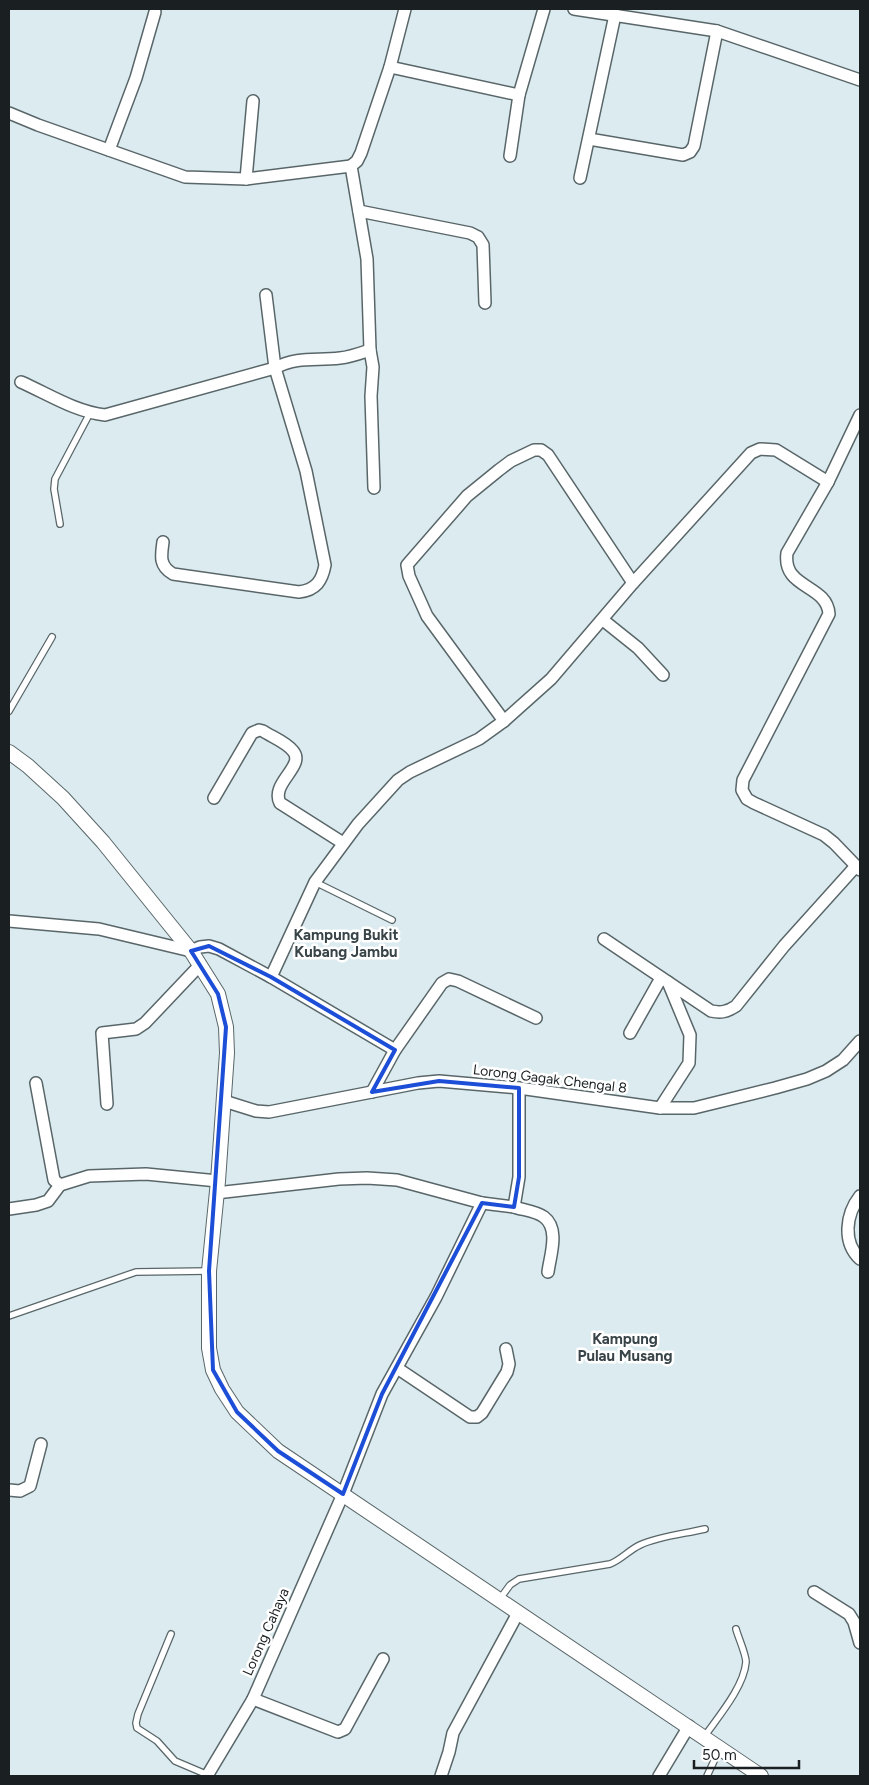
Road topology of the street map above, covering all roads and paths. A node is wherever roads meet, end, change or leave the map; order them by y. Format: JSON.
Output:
{"nodes":[{"id":1,"x":405,"y":9,"type":"edge"},
{"id":2,"x":544,"y":9,"type":"edge"},
{"id":3,"x":574,"y":9,"type":"edge"},
{"id":4,"x":155,"y":12,"type":"dead end"},
{"id":5,"x":615,"y":15,"type":"junction"},
{"id":6,"x":717,"y":31,"type":"junction"},
{"id":7,"x":390,"y":67,"type":"junction"},
{"id":8,"x":860,"y":80,"type":"edge"},
{"id":9,"x":519,"y":95,"type":"junction"},
{"id":10,"x":253,"y":101,"type":"dead end"},
{"id":11,"x":9,"y":112,"type":"edge"},
{"id":12,"x":589,"y":139,"type":"junction"},
{"id":13,"x":109,"y":150,"type":"junction"},
{"id":14,"x":510,"y":156,"type":"dead end"},
{"id":15,"x":351,"y":166,"type":"junction"},
{"id":16,"x":580,"y":178,"type":"dead end"},
{"id":17,"x":246,"y":179,"type":"junction"},
{"id":18,"x":359,"y":211,"type":"junction"},
{"id":19,"x":266,"y":295,"type":"dead end"},
{"id":20,"x":484,"y":303,"type":"dead end"},
{"id":21,"x":370,"y":350,"type":"junction"},
{"id":22,"x":276,"y":368,"type":"junction"},
{"id":23,"x":21,"y":382,"type":"dead end"},
{"id":24,"x":90,"y":413,"type":"junction"},
{"id":25,"x":860,"y":415,"type":"edge"},
{"id":26,"x":828,"y":482,"type":"junction"},
{"id":27,"x":374,"y":488,"type":"dead end"},
{"id":28,"x":60,"y":524,"type":"dead end"},
{"id":29,"x":163,"y":542,"type":"dead end"},
{"id":30,"x":633,"y":583,"type":"junction"},
{"id":31,"x":602,"y":620,"type":"junction"},
{"id":32,"x":52,"y":637,"type":"dead end"},
{"id":33,"x":663,"y":675,"type":"dead end"},
{"id":34,"x":9,"y":711,"type":"edge"},
{"id":35,"x":504,"y":721,"type":"junction"},
{"id":36,"x":9,"y":752,"type":"edge"},
{"id":37,"x":214,"y":798,"type":"dead end"},
{"id":38,"x":344,"y":844,"type":"junction"},
{"id":39,"x":858,"y":868,"type":"edge"},
{"id":40,"x":314,"y":882,"type":"junction"},
{"id":41,"x":392,"y":920,"type":"dead end"},
{"id":42,"x":9,"y":921,"type":"edge"},
{"id":43,"x":604,"y":939,"type":"dead end"},
{"id":44,"x":191,"y":951,"type":"junction"},
{"id":45,"x":200,"y":965,"type":"junction"},
{"id":46,"x":271,"y":977,"type":"junction"},
{"id":47,"x":665,"y":980,"type":"junction"},
{"id":48,"x":536,"y":1018,"type":"dead end"},
{"id":49,"x":630,"y":1033,"type":"dead end"},
{"id":50,"x":860,"y":1041,"type":"edge"},
{"id":51,"x":395,"y":1050,"type":"junction"},
{"id":52,"x":36,"y":1083,"type":"dead end"},
{"id":53,"x":519,"y":1088,"type":"junction"},
{"id":54,"x":372,"y":1092,"type":"junction"},
{"id":55,"x":224,"y":1101,"type":"junction"},
{"id":56,"x":107,"y":1104,"type":"dead end"},
{"id":57,"x":660,"y":1108,"type":"junction"},
{"id":58,"x":60,"y":1185,"type":"junction"},
{"id":59,"x":217,"y":1187,"type":"junction"},
{"id":60,"x":860,"y":1196,"type":"edge"},
{"id":61,"x":482,"y":1203,"type":"junction"},
{"id":62,"x":514,"y":1207,"type":"junction"},
{"id":63,"x":9,"y":1209,"type":"edge"},
{"id":64,"x":860,"y":1259,"type":"edge"},
{"id":65,"x":209,"y":1271,"type":"junction"},
{"id":66,"x":548,"y":1272,"type":"dead end"},
{"id":67,"x":9,"y":1316,"type":"edge"},
{"id":68,"x":506,"y":1349,"type":"dead end"},
{"id":69,"x":397,"y":1368,"type":"junction"},
{"id":70,"x":41,"y":1444,"type":"dead end"},
{"id":71,"x":9,"y":1490,"type":"edge"},
{"id":72,"x":343,"y":1494,"type":"junction"},
{"id":73,"x":705,"y":1529,"type":"dead end"},
{"id":74,"x":814,"y":1592,"type":"dead end"},
{"id":75,"x":499,"y":1600,"type":"junction"},
{"id":76,"x":518,"y":1613,"type":"junction"},
{"id":77,"x":736,"y":1628,"type":"dead end"},
{"id":78,"x":171,"y":1634,"type":"dead end"},
{"id":79,"x":860,"y":1643,"type":"edge"},
{"id":80,"x":383,"y":1659,"type":"dead end"},
{"id":81,"x":252,"y":1699,"type":"junction"},
{"id":82,"x":688,"y":1726,"type":"junction"},
{"id":83,"x":704,"y":1737,"type":"junction"},
{"id":84,"x":720,"y":1748,"type":"junction"},
{"id":85,"x":207,"y":1776,"type":"edge"},
{"id":86,"x":441,"y":1776,"type":"edge"},
{"id":87,"x":658,"y":1776,"type":"edge"},
{"id":88,"x":707,"y":1776,"type":"edge"},
{"id":89,"x":759,"y":1776,"type":"edge"}],
"edges":[{"from":1,"to":7,"type":"street"},
{"from":2,"to":9,"type":"street"},
{"from":3,"to":5,"type":"street"},
{"from":4,"to":13,"type":"street"},
{"from":5,"to":6,"type":"street"},
{"from":5,"to":12,"type":"street"},
{"from":6,"to":8,"type":"street"},
{"from":6,"to":12,"type":"street"},
{"from":7,"to":9,"type":"street"},
{"from":7,"to":15,"type":"street"},
{"from":9,"to":14,"type":"street"},
{"from":10,"to":17,"type":"street"},
{"from":11,"to":13,"type":"street"},
{"from":12,"to":16,"type":"street"},
{"from":13,"to":17,"type":"street"},
{"from":15,"to":17,"type":"street"},
{"from":15,"to":18,"type":"street"},
{"from":18,"to":20,"type":"street"},
{"from":18,"to":21,"type":"street"},
{"from":19,"to":22,"type":"street"},
{"from":21,"to":22,"type":"street"},
{"from":21,"to":27,"type":"street"},
{"from":22,"to":24,"type":"street"},
{"from":22,"to":29,"type":"street"},
{"from":23,"to":24,"type":"street"},
{"from":24,"to":28,"type":"lane"},
{"from":25,"to":26,"type":"street"},
{"from":26,"to":30,"type":"street"},
{"from":26,"to":39,"type":"street"},
{"from":30,"to":31,"type":"street"},
{"from":30,"to":35,"type":"street"},
{"from":31,"to":33,"type":"street"},
{"from":31,"to":35,"type":"street"},
{"from":32,"to":34,"type":"lane"},
{"from":35,"to":38,"type":"street"},
{"from":36,"to":44,"type":"street"},
{"from":37,"to":38,"type":"street"},
{"from":38,"to":40,"type":"street"},
{"from":39,"to":47,"type":"street"},
{"from":40,"to":41,"type":"lane"},
{"from":40,"to":46,"type":"street"},
{"from":42,"to":44,"type":"street"},
{"from":43,"to":47,"type":"street"},
{"from":44,"to":45,"type":"street"},
{"from":44,"to":46,"type":"street"},
{"from":45,"to":55,"type":"street"},
{"from":45,"to":56,"type":"street"},
{"from":46,"to":51,"type":"street"},
{"from":47,"to":49,"type":"street"},
{"from":47,"to":57,"type":"street"},
{"from":48,"to":51,"type":"street"},
{"from":50,"to":57,"type":"street","name":"Lorong Gagak Chengal 8"},
{"from":51,"to":54,"type":"street"},
{"from":52,"to":58,"type":"street"},
{"from":53,"to":54,"type":"street","name":"Lorong Gagak Chengal 8"},
{"from":53,"to":57,"type":"street","name":"Lorong Gagak Chengal 8"},
{"from":53,"to":62,"type":"street"},
{"from":54,"to":55,"type":"street","name":"Lorong Gagak Chengal 8"},
{"from":55,"to":59,"type":"street"},
{"from":58,"to":59,"type":"street"},
{"from":58,"to":63,"type":"street"},
{"from":59,"to":61,"type":"street"},
{"from":59,"to":65,"type":"street"},
{"from":60,"to":64,"type":"street"},
{"from":61,"to":62,"type":"street"},
{"from":61,"to":69,"type":"street","name":"Lorong Cahaya"},
{"from":62,"to":66,"type":"street"},
{"from":65,"to":67,"type":"lane"},
{"from":65,"to":72,"type":"street"},
{"from":68,"to":69,"type":"street"},
{"from":69,"to":72,"type":"street","name":"Lorong Cahaya"},
{"from":70,"to":71,"type":"street"},
{"from":72,"to":75,"type":"street"},
{"from":72,"to":81,"type":"street","name":"Lorong Cahaya"},
{"from":73,"to":75,"type":"lane"},
{"from":74,"to":79,"type":"street"},
{"from":75,"to":76,"type":"street"},
{"from":76,"to":82,"type":"street"},
{"from":76,"to":86,"type":"street"},
{"from":77,"to":83,"type":"lane"},
{"from":78,"to":85,"type":"lane"},
{"from":80,"to":81,"type":"street"},
{"from":81,"to":85,"type":"street","name":"Lorong Cahaya"},
{"from":82,"to":83,"type":"street"},
{"from":82,"to":87,"type":"street"},
{"from":83,"to":84,"type":"street"},
{"from":84,"to":88,"type":"lane"},
{"from":84,"to":89,"type":"street"}]}
